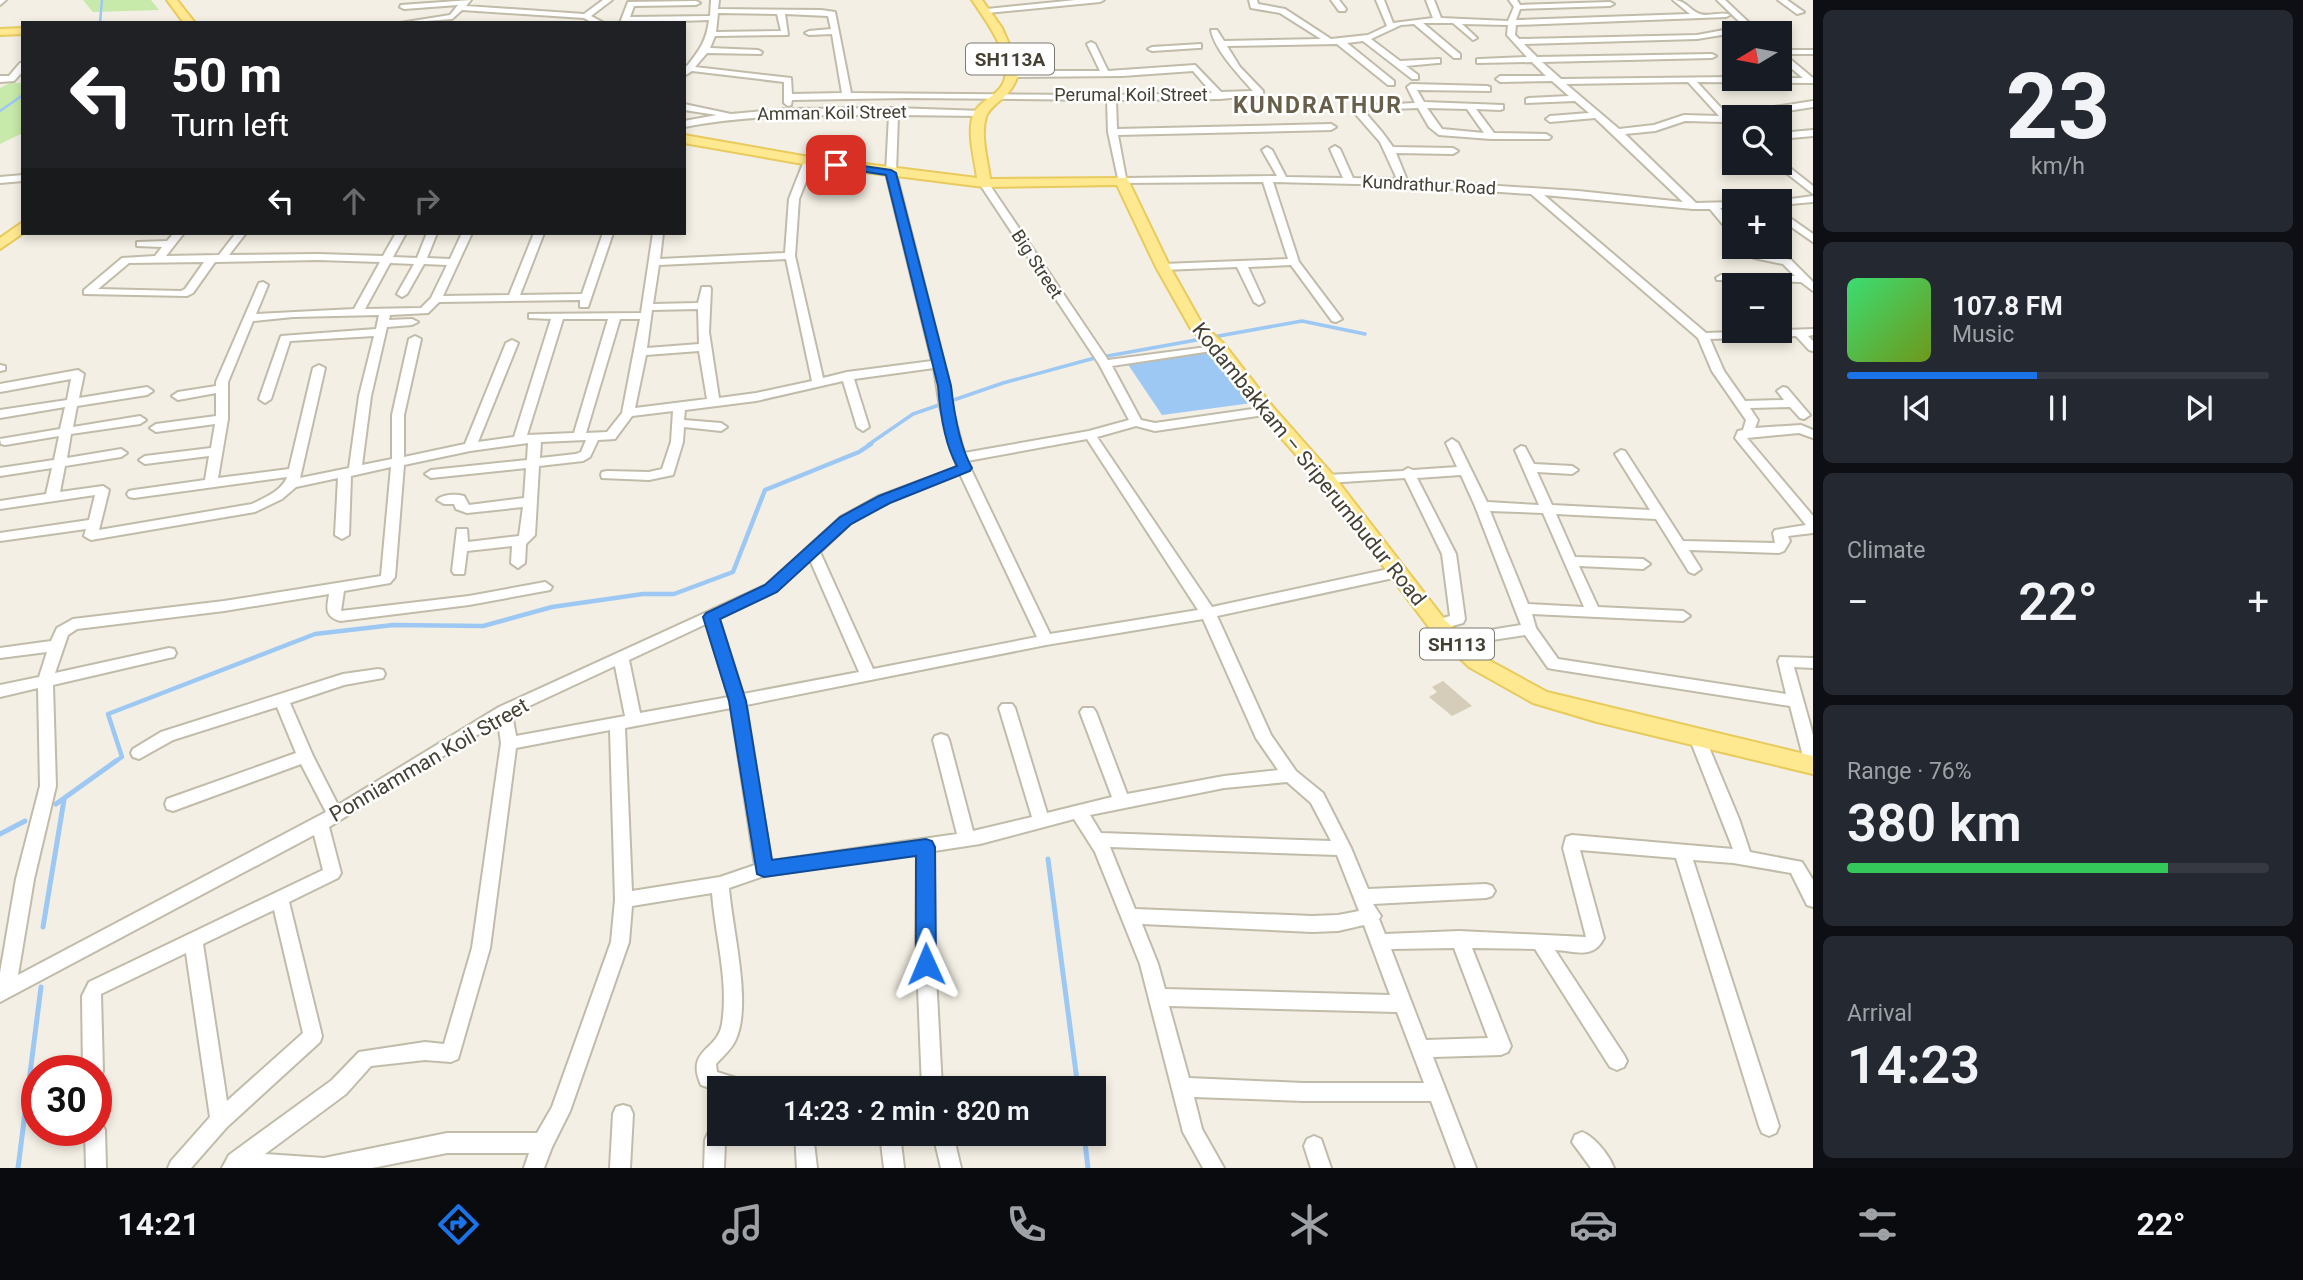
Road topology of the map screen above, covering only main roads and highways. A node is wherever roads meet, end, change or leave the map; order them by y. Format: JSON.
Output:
{"nodes":[{"id":1,"x":172,"y":0,"type":"edge"},
{"id":2,"x":183,"y":0,"type":"edge"},
{"id":3,"x":977,"y":0,"type":"edge"},
{"id":4,"x":188,"y":21,"type":"edge"},
{"id":5,"x":199,"y":21,"type":"edge"},
{"id":6,"x":21,"y":31,"type":"edge"},
{"id":7,"x":0,"y":33,"type":"edge"},
{"id":8,"x":686,"y":139,"type":"edge"},
{"id":9,"x":984,"y":183,"type":"junction"},
{"id":10,"x":21,"y":228,"type":"edge"},
{"id":11,"x":0,"y":245,"type":"edge"},
{"id":12,"x":1813,"y":764,"type":"edge"}],
"edges":[{"from":1,"to":4,"type":"main road"},
{"from":2,"to":5,"type":"main road"},
{"from":3,"to":9,"type":"main road","number":"SH113A"},
{"from":6,"to":7,"type":"main road"},
{"from":8,"to":9,"type":"main road"},
{"from":9,"to":12,"type":"main road","name":"Kodambakkam – Sriperumbudur Road","number":"SH113"},
{"from":10,"to":11,"type":"main road"}]}
